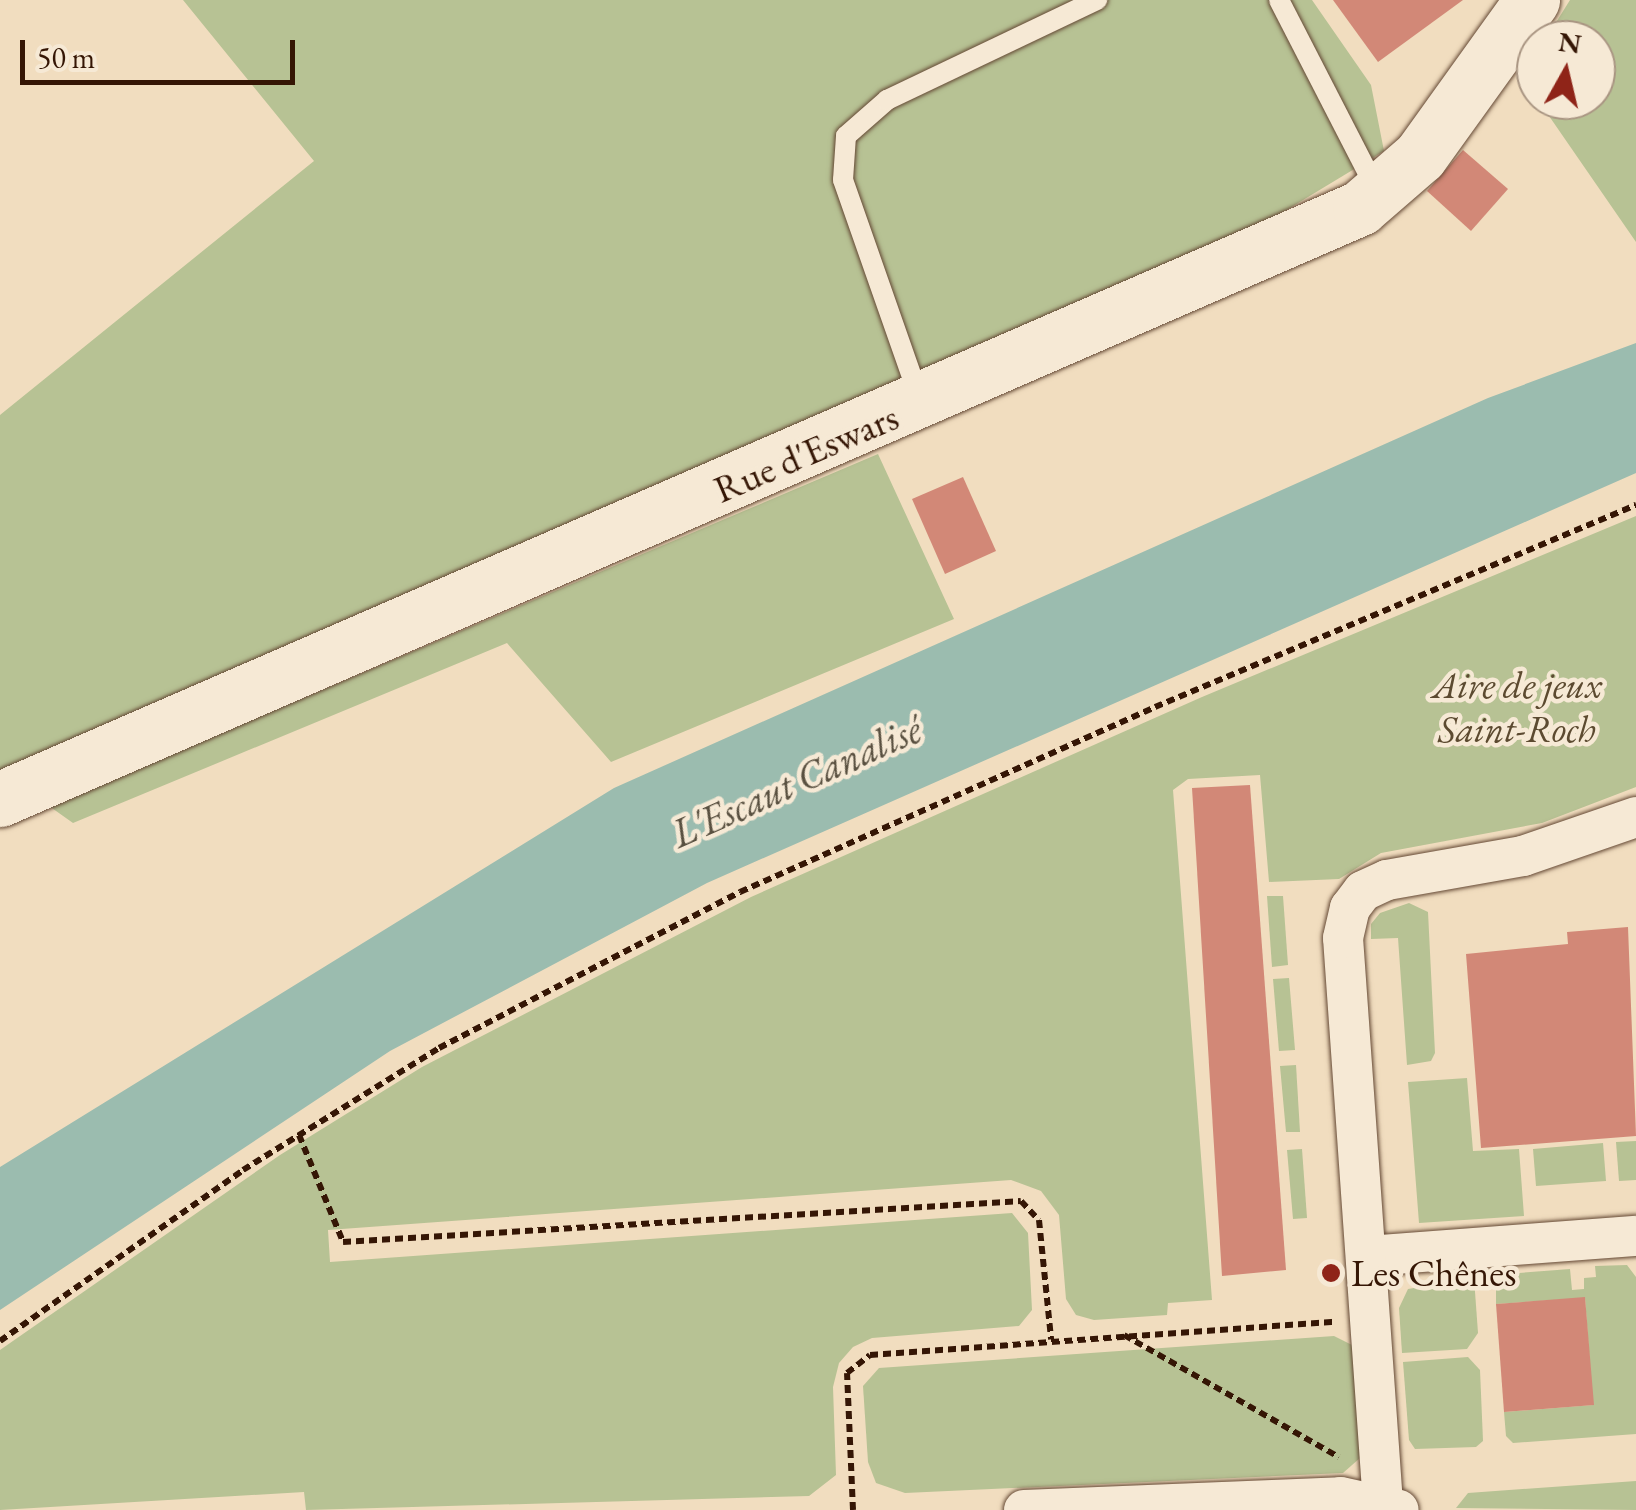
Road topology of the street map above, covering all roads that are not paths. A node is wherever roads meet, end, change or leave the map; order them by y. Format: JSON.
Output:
{"nodes":[{"id":1,"x":1097,"y":0,"type":"edge"},
{"id":2,"x":1280,"y":0,"type":"edge"},
{"id":3,"x":1532,"y":0,"type":"edge"},
{"id":4,"x":1378,"y":193,"type":"junction"},
{"id":5,"x":922,"y":404,"type":"junction"},
{"id":6,"x":0,"y":800,"type":"edge"},
{"id":7,"x":1636,"y":817,"type":"edge"},
{"id":8,"x":1636,"y":1236,"type":"edge"},
{"id":9,"x":1368,"y":1256,"type":"junction"},
{"id":10,"x":1388,"y":1498,"type":"edge"},
{"id":11,"x":1024,"y":1510,"type":"edge"}],
"edges":[{"from":1,"to":5,"type":"lane"},
{"from":2,"to":4,"type":"lane"},
{"from":3,"to":4,"type":"street","name":"Rue d'Eswars"},
{"from":4,"to":5,"type":"street","name":"Rue d'Eswars"},
{"from":5,"to":6,"type":"street","name":"Rue d'Eswars"},
{"from":7,"to":9,"type":"street"},
{"from":8,"to":9,"type":"street"},
{"from":9,"to":10,"type":"street"},
{"from":10,"to":11,"type":"street"}]}
